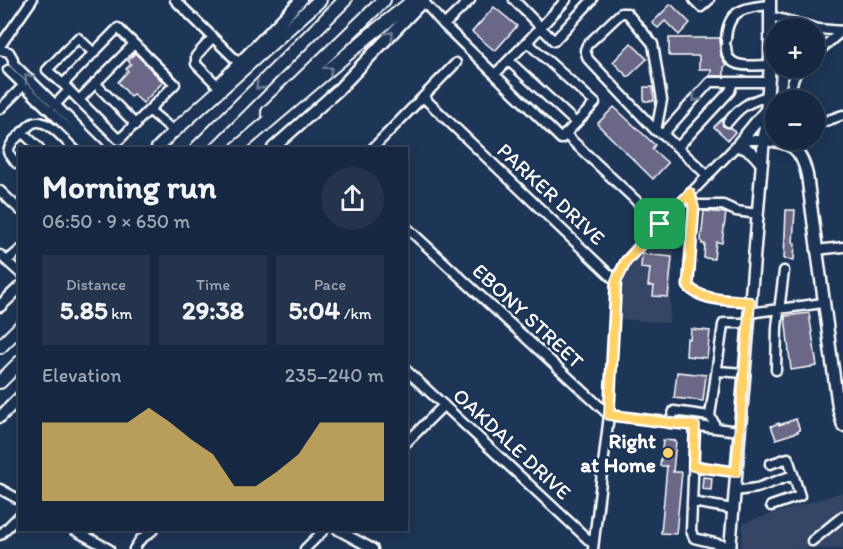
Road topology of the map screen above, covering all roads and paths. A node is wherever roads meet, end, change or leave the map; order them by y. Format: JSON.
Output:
{"nodes":[{"id":1,"x":32,"y":0,"type":"edge"},
{"id":2,"x":175,"y":0,"type":"edge"},
{"id":3,"x":320,"y":0,"type":"edge"},
{"id":4,"x":345,"y":0,"type":"edge"},
{"id":5,"x":384,"y":0,"type":"edge"},
{"id":6,"x":420,"y":0,"type":"edge"},
{"id":7,"x":470,"y":0,"type":"edge"},
{"id":8,"x":514,"y":0,"type":"edge"},
{"id":9,"x":566,"y":0,"type":"edge"},
{"id":10,"x":592,"y":0,"type":"edge"},
{"id":11,"x":694,"y":0,"type":"edge"},
{"id":12,"x":708,"y":0,"type":"edge"},
{"id":13,"x":297,"y":1,"type":"edge"},
{"id":14,"x":770,"y":7,"type":"edge"},
{"id":15,"x":444,"y":25,"type":"junction"},
{"id":16,"x":540,"y":27,"type":"junction"},
{"id":17,"x":843,"y":30,"type":"edge"},
{"id":18,"x":213,"y":38,"type":"junction"},
{"id":19,"x":527,"y":42,"type":"junction"},
{"id":20,"x":134,"y":44,"type":"junction"},
{"id":21,"x":825,"y":46,"type":"edge"},
{"id":22,"x":0,"y":48,"type":"edge"},
{"id":23,"x":94,"y":53,"type":"junction"},
{"id":24,"x":509,"y":61,"type":"junction"},
{"id":25,"x":239,"y":63,"type":"junction"},
{"id":26,"x":456,"y":63,"type":"dead end"},
{"id":27,"x":765,"y":65,"type":"edge"},
{"id":28,"x":7,"y":67,"type":"edge"},
{"id":29,"x":495,"y":74,"type":"junction"},
{"id":30,"x":768,"y":78,"type":"edge"},
{"id":31,"x":733,"y":82,"type":"junction"},
{"id":32,"x":768,"y":82,"type":"junction"},
{"id":33,"x":95,"y":83,"type":"junction"},
{"id":34,"x":23,"y":86,"type":"junction"},
{"id":35,"x":218,"y":86,"type":"junction"},
{"id":36,"x":66,"y":87,"type":"junction"},
{"id":37,"x":767,"y":90,"type":"edge"},
{"id":38,"x":765,"y":97,"type":"edge"},
{"id":39,"x":423,"y":98,"type":"junction"},
{"id":40,"x":79,"y":100,"type":"junction"},
{"id":41,"x":52,"y":106,"type":"junction"},
{"id":42,"x":0,"y":109,"type":"edge"},
{"id":43,"x":150,"y":111,"type":"junction"},
{"id":44,"x":765,"y":111,"type":"edge"},
{"id":45,"x":843,"y":115,"type":"edge"},
{"id":46,"x":825,"y":121,"type":"edge"},
{"id":47,"x":728,"y":122,"type":"dead end"},
{"id":48,"x":576,"y":123,"type":"junction"},
{"id":49,"x":136,"y":124,"type":"junction"},
{"id":50,"x":765,"y":125,"type":"edge"},
{"id":51,"x":174,"y":131,"type":"junction"},
{"id":52,"x":22,"y":132,"type":"junction"},
{"id":53,"x":660,"y":133,"type":"junction"},
{"id":54,"x":565,"y":134,"type":"junction"},
{"id":55,"x":764,"y":140,"type":"junction"},
{"id":56,"x":738,"y":144,"type":"junction"},
{"id":57,"x":88,"y":145,"type":"edge"},
{"id":58,"x":38,"y":147,"type":"edge"},
{"id":59,"x":72,"y":147,"type":"edge"},
{"id":60,"x":158,"y":147,"type":"edge"},
{"id":61,"x":198,"y":147,"type":"edge"},
{"id":62,"x":232,"y":147,"type":"edge"},
{"id":63,"x":238,"y":147,"type":"edge"},
{"id":64,"x":274,"y":147,"type":"edge"},
{"id":65,"x":374,"y":147,"type":"edge"},
{"id":66,"x":678,"y":147,"type":"junction"},
{"id":67,"x":16,"y":163,"type":"dead end"},
{"id":68,"x":762,"y":164,"type":"junction"},
{"id":69,"x":708,"y":176,"type":"junction"},
{"id":70,"x":0,"y":191,"type":"edge"},
{"id":71,"x":690,"y":193,"type":"junction"},
{"id":72,"x":693,"y":205,"type":"junction"},
{"id":73,"x":18,"y":208,"type":"edge"},
{"id":74,"x":758,"y":214,"type":"junction"},
{"id":75,"x":660,"y":224,"type":"junction"},
{"id":76,"x":408,"y":230,"type":"edge"},
{"id":77,"x":843,"y":247,"type":"edge"},
{"id":78,"x":816,"y":250,"type":"junction"},
{"id":79,"x":18,"y":252,"type":"edge"},
{"id":80,"x":0,"y":255,"type":"edge"},
{"id":81,"x":7,"y":261,"type":"junction"},
{"id":82,"x":18,"y":271,"type":"edge"},
{"id":83,"x":784,"y":271,"type":"dead end"},
{"id":84,"x":616,"y":281,"type":"junction"},
{"id":85,"x":18,"y":289,"type":"edge"},
{"id":86,"x":824,"y":303,"type":"junction"},
{"id":87,"x":0,"y":306,"type":"edge"},
{"id":88,"x":781,"y":309,"type":"junction"},
{"id":89,"x":749,"y":312,"type":"junction"},
{"id":90,"x":18,"y":329,"type":"edge"},
{"id":91,"x":0,"y":347,"type":"edge"},
{"id":92,"x":18,"y":364,"type":"edge"},
{"id":93,"x":776,"y":370,"type":"dead end"},
{"id":94,"x":718,"y":371,"type":"junction"},
{"id":95,"x":408,"y":372,"type":"edge"},
{"id":96,"x":744,"y":373,"type":"junction"},
{"id":97,"x":0,"y":382,"type":"edge"},
{"id":98,"x":18,"y":399,"type":"edge"},
{"id":99,"x":444,"y":405,"type":"junction"},
{"id":100,"x":841,"y":407,"type":"edge"},
{"id":101,"x":609,"y":415,"type":"junction"},
{"id":102,"x":710,"y":416,"type":"junction"},
{"id":103,"x":0,"y":417,"type":"edge"},
{"id":104,"x":670,"y":423,"type":"junction"},
{"id":105,"x":695,"y":426,"type":"junction"},
{"id":106,"x":843,"y":426,"type":"edge"},
{"id":107,"x":714,"y":428,"type":"junction"},
{"id":108,"x":739,"y":431,"type":"junction"},
{"id":109,"x":408,"y":441,"type":"edge"},
{"id":110,"x":770,"y":464,"type":"dead end"},
{"id":111,"x":693,"y":466,"type":"junction"},
{"id":112,"x":736,"y":472,"type":"junction"},
{"id":113,"x":793,"y":476,"type":"junction"},
{"id":114,"x":0,"y":489,"type":"edge"},
{"id":115,"x":735,"y":491,"type":"junction"},
{"id":116,"x":18,"y":499,"type":"edge"},
{"id":117,"x":692,"y":502,"type":"junction"},
{"id":118,"x":771,"y":506,"type":"dead end"},
{"id":119,"x":733,"y":509,"type":"junction"},
{"id":120,"x":843,"y":516,"type":"edge"},
{"id":121,"x":18,"y":517,"type":"edge"},
{"id":122,"x":76,"y":531,"type":"edge"},
{"id":123,"x":152,"y":531,"type":"edge"},
{"id":124,"x":323,"y":531,"type":"edge"},
{"id":125,"x":339,"y":531,"type":"edge"},
{"id":126,"x":0,"y":536,"type":"edge"},
{"id":127,"x":812,"y":541,"type":"dead end"},
{"id":128,"x":357,"y":545,"type":"edge"},
{"id":129,"x":593,"y":546,"type":"edge"},
{"id":130,"x":730,"y":548,"type":"edge"},
{"id":131,"x":109,"y":549,"type":"edge"},
{"id":132,"x":134,"y":549,"type":"edge"},
{"id":133,"x":305,"y":549,"type":"edge"},
{"id":134,"x":373,"y":549,"type":"edge"}],
"edges":[{"from":1,"to":22,"type":"street"},
{"from":2,"to":18,"type":"street"},
{"from":3,"to":51,"type":"highway"},
{"from":4,"to":61,"type":"highway","one_way":true},
{"from":5,"to":62,"type":"highway"},
{"from":6,"to":15,"type":"street"},
{"from":63,"to":6,"type":"highway","one_way":true},
{"from":64,"to":6,"type":"main road","one_way":true},
{"from":7,"to":15,"type":"street"},
{"from":8,"to":16,"type":"street"},
{"from":9,"to":16,"type":"street"},
{"from":10,"to":16,"type":"street"},
{"from":11,"to":12,"type":"street"},
{"from":13,"to":25,"type":"main road"},
{"from":14,"to":17,"type":"street"},
{"from":14,"to":27,"type":"street"},
{"from":15,"to":29,"type":"street"},
{"from":16,"to":19,"type":"street"},
{"from":17,"to":21,"type":"street"},
{"from":18,"to":25,"type":"street"},
{"from":18,"to":35,"type":"street"},
{"from":19,"to":24,"type":"street"},
{"from":19,"to":48,"type":"street"},
{"from":20,"to":23,"type":"street"},
{"from":20,"to":33,"type":"street"},
{"from":20,"to":43,"type":"street"},
{"from":22,"to":28,"type":"street"},
{"from":23,"to":36,"type":"street"},
{"from":23,"to":36,"type":"street"},
{"from":24,"to":29,"type":"street"},
{"from":24,"to":48,"type":"street"},
{"from":25,"to":35,"type":"main road"},
{"from":26,"to":39,"type":"street"},
{"from":28,"to":34,"type":"street"},
{"from":41,"to":28,"type":"street","one_way":true},
{"from":29,"to":54,"type":"street"},
{"from":30,"to":32,"type":"main road"},
{"from":31,"to":32,"type":"street"},
{"from":31,"to":53,"type":"street","one_way":true},
{"from":31,"to":66,"type":"street"},
{"from":32,"to":37,"type":"main road"},
{"from":33,"to":40,"type":"street"},
{"from":33,"to":49,"type":"street"},
{"from":34,"to":41,"type":"street"},
{"from":34,"to":42,"type":"street"},
{"from":35,"to":51,"type":"main road"},
{"from":36,"to":40,"type":"street"},
{"from":36,"to":41,"type":"street"},
{"from":38,"to":47,"type":"street"},
{"from":39,"to":65,"type":"street"},
{"from":39,"to":84,"type":"street","name":"PARKER DRIVE"},
{"from":40,"to":49,"type":"street"},
{"from":41,"to":57,"type":"street"},
{"from":43,"to":49,"type":"street"},
{"from":43,"to":51,"type":"street"},
{"from":44,"to":56,"type":"main road"},
{"from":45,"to":46,"type":"street"},
{"from":48,"to":54,"type":"street"},
{"from":50,"to":55,"type":"main road"},
{"from":51,"to":60,"type":"main road"},
{"from":52,"to":58,"type":"street"},
{"from":52,"to":59,"type":"street"},
{"from":52,"to":67,"type":"street"},
{"from":53,"to":53,"type":"street"},
{"from":53,"to":66,"type":"street"},
{"from":54,"to":75,"type":"street"},
{"from":55,"to":56,"type":"street"},
{"from":55,"to":68,"type":"main road"},
{"from":55,"to":78,"type":"main road"},
{"from":56,"to":68,"type":"main road"},
{"from":56,"to":69,"type":"street"},
{"from":66,"to":69,"type":"street"},
{"from":68,"to":74,"type":"main road"},
{"from":69,"to":71,"type":"street"},
{"from":70,"to":73,"type":"street"},
{"from":71,"to":72,"type":"street"},
{"from":71,"to":75,"type":"street"},
{"from":72,"to":74,"type":"street"},
{"from":72,"to":89,"type":"street"},
{"from":74,"to":89,"type":"main road"},
{"from":75,"to":84,"type":"street"},
{"from":76,"to":101,"type":"street","name":"EBONY STREET"},
{"from":77,"to":78,"type":"street"},
{"from":78,"to":86,"type":"main road"},
{"from":79,"to":81,"type":"street"},
{"from":80,"to":81,"type":"street"},
{"from":81,"to":82,"type":"street"},
{"from":83,"to":88,"type":"street"},
{"from":84,"to":101,"type":"street"},
{"from":85,"to":87,"type":"main road"},
{"from":86,"to":88,"type":"street"},
{"from":86,"to":100,"type":"main road"},
{"from":88,"to":89,"type":"street"},
{"from":88,"to":93,"type":"street"},
{"from":89,"to":94,"type":"street"},
{"from":89,"to":96,"type":"main road"},
{"from":90,"to":91,"type":"highway"},
{"from":92,"to":97,"type":"highway"},
{"from":94,"to":96,"type":"street"},
{"from":94,"to":102,"type":"street"},
{"from":95,"to":99,"type":"street","name":"OAKDALE DRIVE"},
{"from":96,"to":108,"type":"main road"},
{"from":98,"to":103,"type":"main road"},
{"from":99,"to":109,"type":"street"},
{"from":99,"to":129,"type":"street","name":"OAKDALE DRIVE"},
{"from":100,"to":106,"type":"main road"},
{"from":101,"to":104,"type":"street"},
{"from":101,"to":129,"type":"street"},
{"from":102,"to":104,"type":"street"},
{"from":102,"to":107,"type":"street"},
{"from":104,"to":105,"type":"street"},
{"from":105,"to":107,"type":"street"},
{"from":105,"to":111,"type":"street"},
{"from":107,"to":108,"type":"street"},
{"from":108,"to":112,"type":"main road"},
{"from":110,"to":113,"type":"street"},
{"from":111,"to":112,"type":"street"},
{"from":111,"to":117,"type":"street"},
{"from":112,"to":115,"type":"main road"},
{"from":113,"to":115,"type":"street"},
{"from":113,"to":118,"type":"street"},
{"from":114,"to":116,"type":"street"},
{"from":115,"to":119,"type":"main road"},
{"from":117,"to":119,"type":"street"},
{"from":117,"to":130,"type":"street"},
{"from":119,"to":130,"type":"main road"},
{"from":120,"to":127,"type":"street"},
{"from":121,"to":126,"type":"street"},
{"from":122,"to":131,"type":"street"},
{"from":123,"to":132,"type":"street"},
{"from":124,"to":133,"type":"street"},
{"from":125,"to":128,"type":"street"},
{"from":128,"to":134,"type":"street"}]}
